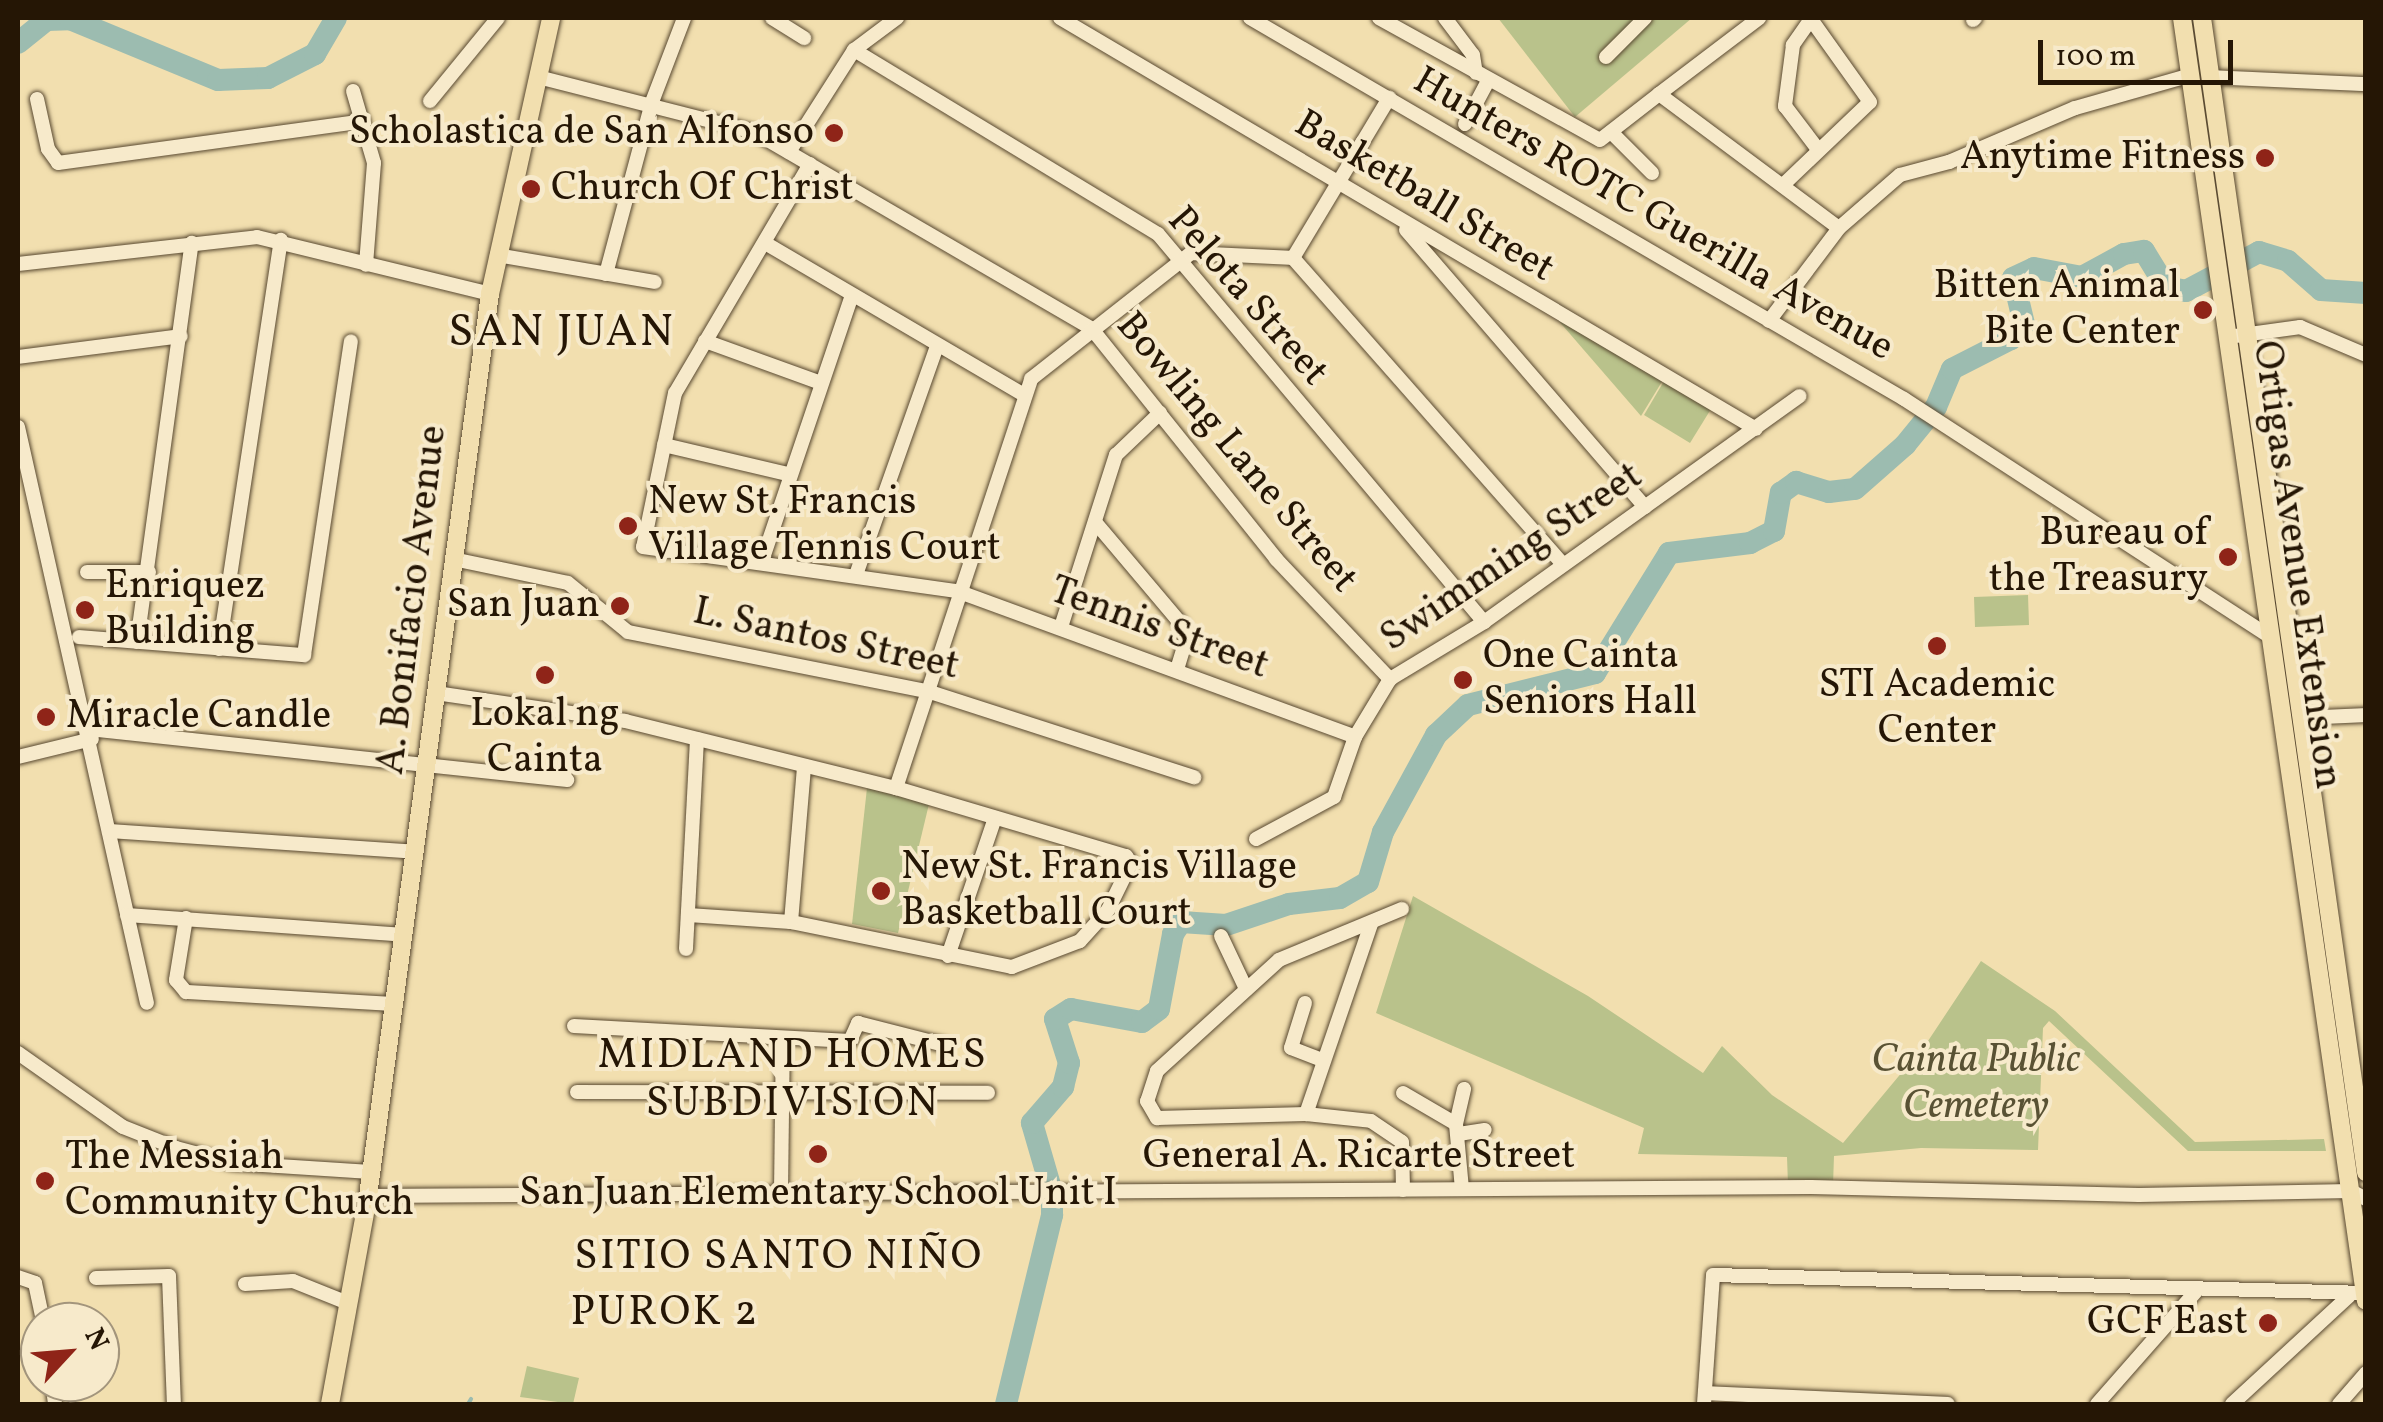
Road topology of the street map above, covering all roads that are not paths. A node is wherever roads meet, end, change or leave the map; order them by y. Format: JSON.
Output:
{"nodes":[{"id":1,"x":498,"y":18,"type":"edge"},
{"id":2,"x":551,"y":18,"type":"edge"},
{"id":3,"x":684,"y":18,"type":"edge"},
{"id":4,"x":772,"y":18,"type":"edge"},
{"id":5,"x":897,"y":18,"type":"edge"},
{"id":6,"x":1060,"y":18,"type":"edge"},
{"id":7,"x":1250,"y":18,"type":"edge"},
{"id":8,"x":1380,"y":18,"type":"edge"},
{"id":9,"x":1446,"y":18,"type":"edge"},
{"id":10,"x":1645,"y":18,"type":"edge"},
{"id":11,"x":1759,"y":18,"type":"edge"},
{"id":12,"x":1810,"y":18,"type":"edge"},
{"id":13,"x":2182,"y":18,"type":"edge"},
{"id":14,"x":2202,"y":18,"type":"edge"},
{"id":15,"x":804,"y":38,"type":"dead end"},
{"id":16,"x":1464,"y":40,"type":"junction"},
{"id":17,"x":854,"y":50,"type":"junction"},
{"id":18,"x":1606,"y":57,"type":"dead end"},
{"id":19,"x":1451,"y":59,"type":"junction"},
{"id":20,"x":2190,"y":75,"type":"junction"},
{"id":21,"x":538,"y":76,"type":"junction"},
{"id":22,"x":1482,"y":77,"type":"junction"},
{"id":23,"x":2210,"y":77,"type":"junction"},
{"id":24,"x":2366,"y":84,"type":"edge"},
{"id":25,"x":353,"y":90,"type":"dead end"},
{"id":26,"x":1659,"y":94,"type":"junction"},
{"id":27,"x":1389,"y":98,"type":"junction"},
{"id":28,"x":37,"y":99,"type":"dead end"},
{"id":29,"x":430,"y":101,"type":"dead end"},
{"id":30,"x":652,"y":102,"type":"junction"},
{"id":31,"x":363,"y":121,"type":"junction"},
{"id":32,"x":1464,"y":124,"type":"dead end"},
{"id":33,"x":1611,"y":132,"type":"junction"},
{"id":34,"x":1817,"y":148,"type":"junction"},
{"id":35,"x":800,"y":158,"type":"junction"},
{"id":36,"x":1652,"y":173,"type":"dead end"},
{"id":37,"x":1340,"y":182,"type":"junction"},
{"id":38,"x":1784,"y":185,"type":"junction"},
{"id":39,"x":1399,"y":222,"type":"junction"},
{"id":40,"x":1839,"y":228,"type":"junction"},
{"id":41,"x":281,"y":240,"type":"junction"},
{"id":42,"x":192,"y":242,"type":"junction"},
{"id":43,"x":765,"y":243,"type":"junction"},
{"id":44,"x":497,"y":255,"type":"junction"},
{"id":45,"x":1294,"y":258,"type":"junction"},
{"id":46,"x":1179,"y":261,"type":"junction"},
{"id":47,"x":18,"y":264,"type":"edge"},
{"id":48,"x":366,"y":265,"type":"junction"},
{"id":49,"x":606,"y":274,"type":"junction"},
{"id":50,"x":655,"y":282,"type":"dead end"},
{"id":51,"x":490,"y":294,"type":"junction"},
{"id":52,"x":852,"y":298,"type":"junction"},
{"id":53,"x":1769,"y":321,"type":"junction"},
{"id":54,"x":1092,"y":329,"type":"junction"},
{"id":55,"x":2248,"y":334,"type":"junction"},
{"id":56,"x":181,"y":336,"type":"junction"},
{"id":57,"x":2228,"y":337,"type":"junction"},
{"id":58,"x":351,"y":341,"type":"dead end"},
{"id":59,"x":705,"y":341,"type":"junction"},
{"id":60,"x":936,"y":346,"type":"junction"},
{"id":61,"x":2366,"y":355,"type":"edge"},
{"id":62,"x":18,"y":357,"type":"edge"},
{"id":63,"x":820,"y":383,"type":"junction"},
{"id":64,"x":1021,"y":394,"type":"junction"},
{"id":65,"x":1800,"y":396,"type":"dead end"},
{"id":66,"x":1160,"y":413,"type":"junction"},
{"id":67,"x":18,"y":426,"type":"edge"},
{"id":68,"x":1756,"y":429,"type":"junction"},
{"id":69,"x":664,"y":445,"type":"junction"},
{"id":70,"x":788,"y":474,"type":"junction"},
{"id":71,"x":1645,"y":507,"type":"junction"},
{"id":72,"x":1095,"y":522,"type":"junction"},
{"id":73,"x":453,"y":559,"type":"junction"},
{"id":74,"x":762,"y":562,"type":"junction"},
{"id":75,"x":1563,"y":564,"type":"junction"},
{"id":76,"x":87,"y":572,"type":"dead end"},
{"id":77,"x":149,"y":572,"type":"junction"},
{"id":78,"x":858,"y":572,"type":"junction"},
{"id":79,"x":957,"y":591,"type":"junction"},
{"id":80,"x":1484,"y":622,"type":"junction"},
{"id":81,"x":1062,"y":626,"type":"junction"},
{"id":82,"x":2271,"y":637,"type":"junction"},
{"id":83,"x":79,"y":638,"type":"dead end"},
{"id":84,"x":138,"y":642,"type":"junction"},
{"id":85,"x":219,"y":648,"type":"junction"},
{"id":86,"x":1177,"y":669,"type":"junction"},
{"id":87,"x":1390,"y":680,"type":"junction"},
{"id":88,"x":927,"y":691,"type":"junction"},
{"id":89,"x":436,"y":693,"type":"junction"},
{"id":90,"x":2366,"y":715,"type":"edge"},
{"id":91,"x":2302,"y":718,"type":"junction"},
{"id":92,"x":91,"y":734,"type":"junction"},
{"id":93,"x":1355,"y":737,"type":"junction"},
{"id":94,"x":697,"y":739,"type":"junction"},
{"id":95,"x":18,"y":756,"type":"edge"},
{"id":96,"x":426,"y":764,"type":"junction"},
{"id":97,"x":804,"y":767,"type":"junction"},
{"id":98,"x":1194,"y":776,"type":"dead end"},
{"id":99,"x":567,"y":780,"type":"dead end"},
{"id":100,"x":896,"y":788,"type":"junction"},
{"id":101,"x":995,"y":818,"type":"junction"},
{"id":102,"x":109,"y":831,"type":"junction"},
{"id":103,"x":1256,"y":838,"type":"dead end"},
{"id":104,"x":415,"y":852,"type":"junction"},
{"id":105,"x":1402,"y":909,"type":"dead end"},
{"id":106,"x":127,"y":915,"type":"junction"},
{"id":107,"x":688,"y":915,"type":"junction"},
{"id":108,"x":186,"y":918,"type":"junction"},
{"id":109,"x":791,"y":922,"type":"junction"},
{"id":110,"x":1371,"y":924,"type":"junction"},
{"id":111,"x":404,"y":935,"type":"junction"},
{"id":112,"x":1221,"y":936,"type":"dead end"},
{"id":113,"x":686,"y":949,"type":"dead end"},
{"id":114,"x":948,"y":956,"type":"junction"},
{"id":115,"x":1246,"y":989,"type":"junction"},
{"id":116,"x":1305,"y":1003,"type":"dead end"},
{"id":117,"x":147,"y":1004,"type":"dead end"},
{"id":118,"x":395,"y":1004,"type":"junction"},
{"id":119,"x":574,"y":1026,"type":"dead end"},
{"id":120,"x":783,"y":1040,"type":"junction"},
{"id":121,"x":944,"y":1045,"type":"dead end"},
{"id":122,"x":1323,"y":1060,"type":"junction"},
{"id":123,"x":20,"y":1062,"type":"edge"},
{"id":124,"x":1464,"y":1089,"type":"dead end"},
{"id":125,"x":577,"y":1092,"type":"dead end"},
{"id":126,"x":783,"y":1092,"type":"junction"},
{"id":127,"x":988,"y":1093,"type":"dead end"},
{"id":128,"x":1404,"y":1093,"type":"dead end"},
{"id":129,"x":1306,"y":1114,"type":"junction"},
{"id":130,"x":1457,"y":1129,"type":"junction"},
{"id":131,"x":1485,"y":1130,"type":"dead end"},
{"id":132,"x":371,"y":1172,"type":"junction"},
{"id":133,"x":2366,"y":1172,"type":"edge"},
{"id":134,"x":1403,"y":1190,"type":"junction"},
{"id":135,"x":1462,"y":1190,"type":"junction"},
{"id":136,"x":782,"y":1193,"type":"junction"},
{"id":137,"x":2358,"y":1195,"type":"edge"},
{"id":138,"x":368,"y":1196,"type":"junction"},
{"id":139,"x":18,"y":1277,"type":"edge"},
{"id":140,"x":96,"y":1278,"type":"dead end"},
{"id":141,"x":245,"y":1284,"type":"dead end"},
{"id":142,"x":2197,"y":1290,"type":"junction"},
{"id":143,"x":2360,"y":1297,"type":"edge"},
{"id":144,"x":39,"y":1302,"type":"edge"},
{"id":145,"x":348,"y":1303,"type":"junction"},
{"id":146,"x":2366,"y":1373,"type":"edge"},
{"id":147,"x":1705,"y":1399,"type":"edge"},
{"id":148,"x":174,"y":1404,"type":"edge"},
{"id":149,"x":330,"y":1404,"type":"edge"},
{"id":150,"x":1948,"y":1404,"type":"edge"},
{"id":151,"x":2097,"y":1404,"type":"edge"},
{"id":152,"x":2232,"y":1404,"type":"edge"},
{"id":153,"x":2338,"y":1404,"type":"edge"}],
"edges":[{"from":1,"to":29,"type":"street"},
{"from":2,"to":21,"type":"main road","name":"A. Bonifacio Avenue"},
{"from":3,"to":30,"type":"street"},
{"from":4,"to":15,"type":"street"},
{"from":5,"to":17,"type":"street"},
{"from":6,"to":37,"type":"street","name":"Basketball Street"},
{"from":7,"to":27,"type":"street","name":"Hunters ROTC Guerilla Avenue"},
{"from":8,"to":19,"type":"street"},
{"from":9,"to":16,"type":"street"},
{"from":10,"to":18,"type":"street"},
{"from":11,"to":26,"type":"street"},
{"from":12,"to":34,"type":"street"},
{"from":12,"to":34,"type":"street"},
{"from":13,"to":20,"type":"main road","name":"Ortigas Avenue Extension"},
{"from":14,"to":23,"type":"main road","name":"Ortigas Avenue Extension"},
{"from":16,"to":19,"type":"street"},
{"from":16,"to":22,"type":"street"},
{"from":17,"to":35,"type":"street"},
{"from":17,"to":46,"type":"street","name":"Pelota Street"},
{"from":19,"to":22,"type":"street"},
{"from":20,"to":40,"type":"street"},
{"from":20,"to":57,"type":"main road","name":"Ortigas Avenue Extension"},
{"from":21,"to":30,"type":"street","name":"Bowling Lane Street"},
{"from":21,"to":44,"type":"main road","name":"A. Bonifacio Avenue"},
{"from":22,"to":32,"type":"street"},
{"from":22,"to":33,"type":"street"},
{"from":23,"to":24,"type":"street"},
{"from":23,"to":55,"type":"main road","name":"Ortigas Avenue Extension"},
{"from":25,"to":31,"type":"street"},
{"from":26,"to":33,"type":"street"},
{"from":26,"to":38,"type":"street"},
{"from":27,"to":37,"type":"street"},
{"from":27,"to":53,"type":"street","name":"Hunters ROTC Guerilla Avenue"},
{"from":28,"to":31,"type":"street"},
{"from":30,"to":35,"type":"street","name":"Bowling Lane Street"},
{"from":30,"to":49,"type":"street"},
{"from":31,"to":48,"type":"street"},
{"from":33,"to":36,"type":"street"},
{"from":34,"to":38,"type":"street"},
{"from":35,"to":43,"type":"street"},
{"from":35,"to":54,"type":"street","name":"Bowling Lane Street"},
{"from":37,"to":39,"type":"street","name":"Basketball Street"},
{"from":37,"to":45,"type":"street"},
{"from":38,"to":40,"type":"street"},
{"from":39,"to":68,"type":"street","name":"Basketball Street"},
{"from":39,"to":71,"type":"street"},
{"from":40,"to":53,"type":"street"},
{"from":41,"to":42,"type":"street"},
{"from":41,"to":48,"type":"street"},
{"from":41,"to":85,"type":"street"},
{"from":42,"to":47,"type":"street"},
{"from":42,"to":56,"type":"street"},
{"from":43,"to":52,"type":"street"},
{"from":43,"to":59,"type":"street"},
{"from":44,"to":49,"type":"street"},
{"from":44,"to":51,"type":"main road","name":"A. Bonifacio Avenue"},
{"from":45,"to":46,"type":"street"},
{"from":45,"to":75,"type":"street"},
{"from":46,"to":54,"type":"street"},
{"from":46,"to":80,"type":"street","name":"Pelota Street"},
{"from":48,"to":51,"type":"street"},
{"from":49,"to":50,"type":"street"},
{"from":51,"to":73,"type":"main road","name":"A. Bonifacio Avenue"},
{"from":52,"to":60,"type":"street"},
{"from":52,"to":63,"type":"street"},
{"from":53,"to":82,"type":"street","name":"Hunters ROTC Guerilla Avenue"},
{"from":54,"to":64,"type":"street"},
{"from":54,"to":66,"type":"street","name":"Bowling Lane Street"},
{"from":55,"to":57,"type":"street"},
{"from":55,"to":61,"type":"street"},
{"from":55,"to":91,"type":"main road","name":"Ortigas Avenue Extension"},
{"from":56,"to":62,"type":"street"},
{"from":56,"to":77,"type":"street"},
{"from":57,"to":82,"type":"main road","name":"Ortigas Avenue Extension"},
{"from":58,"to":85,"type":"street"},
{"from":59,"to":63,"type":"street"},
{"from":59,"to":69,"type":"street"},
{"from":60,"to":64,"type":"street"},
{"from":60,"to":78,"type":"street"},
{"from":63,"to":70,"type":"street"},
{"from":64,"to":79,"type":"street"},
{"from":65,"to":68,"type":"street","name":"Swimming Street"},
{"from":66,"to":72,"type":"street"},
{"from":66,"to":87,"type":"street","name":"Bowling Lane Street"},
{"from":67,"to":92,"type":"street"},
{"from":68,"to":71,"type":"street","name":"Swimming Street"},
{"from":69,"to":70,"type":"street"},
{"from":69,"to":74,"type":"street","name":"Tennis Street"},
{"from":70,"to":74,"type":"street"},
{"from":71,"to":75,"type":"street","name":"Swimming Street"},
{"from":72,"to":81,"type":"street"},
{"from":72,"to":86,"type":"street"},
{"from":73,"to":88,"type":"street","name":"L. Santos Street"},
{"from":73,"to":89,"type":"main road","name":"A. Bonifacio Avenue"},
{"from":74,"to":78,"type":"street","name":"Tennis Street"},
{"from":75,"to":80,"type":"street","name":"Swimming Street"},
{"from":76,"to":77,"type":"street"},
{"from":77,"to":84,"type":"street"},
{"from":78,"to":79,"type":"street","name":"Tennis Street"},
{"from":79,"to":81,"type":"street","name":"Tennis Street"},
{"from":79,"to":88,"type":"street"},
{"from":80,"to":87,"type":"street","name":"Swimming Street"},
{"from":81,"to":86,"type":"street","name":"Tennis Street"},
{"from":82,"to":137,"type":"main road","name":"Ortigas Avenue Extension"},
{"from":83,"to":84,"type":"street"},
{"from":84,"to":85,"type":"street"},
{"from":86,"to":93,"type":"street","name":"Tennis Street"},
{"from":87,"to":93,"type":"street","name":"Swimming Street"},
{"from":88,"to":98,"type":"street","name":"L. Santos Street"},
{"from":88,"to":100,"type":"street"},
{"from":89,"to":94,"type":"street"},
{"from":89,"to":96,"type":"main road","name":"A. Bonifacio Avenue"},
{"from":90,"to":91,"type":"street"},
{"from":91,"to":133,"type":"main road","name":"Ortigas Avenue Extension"},
{"from":92,"to":95,"type":"street"},
{"from":92,"to":96,"type":"street"},
{"from":92,"to":102,"type":"street"},
{"from":93,"to":103,"type":"street","name":"Swimming Street"},
{"from":94,"to":97,"type":"street"},
{"from":94,"to":107,"type":"street"},
{"from":96,"to":99,"type":"street"},
{"from":96,"to":104,"type":"main road","name":"A. Bonifacio Avenue"},
{"from":97,"to":100,"type":"street"},
{"from":97,"to":109,"type":"street"},
{"from":100,"to":101,"type":"street"},
{"from":101,"to":114,"type":"street"},
{"from":101,"to":114,"type":"street"},
{"from":102,"to":104,"type":"street"},
{"from":102,"to":106,"type":"street"},
{"from":104,"to":111,"type":"main road","name":"A. Bonifacio Avenue"},
{"from":105,"to":110,"type":"street"},
{"from":106,"to":108,"type":"street"},
{"from":106,"to":117,"type":"street"},
{"from":107,"to":109,"type":"street"},
{"from":107,"to":113,"type":"street"},
{"from":108,"to":111,"type":"street"},
{"from":108,"to":118,"type":"street"},
{"from":109,"to":114,"type":"street"},
{"from":110,"to":115,"type":"street"},
{"from":110,"to":122,"type":"street"},
{"from":111,"to":118,"type":"main road","name":"A. Bonifacio Avenue"},
{"from":112,"to":115,"type":"street"},
{"from":115,"to":129,"type":"street"},
{"from":116,"to":122,"type":"street"},
{"from":118,"to":132,"type":"main road","name":"A. Bonifacio Avenue"},
{"from":119,"to":120,"type":"street"},
{"from":120,"to":121,"type":"street"},
{"from":120,"to":126,"type":"street"},
{"from":122,"to":129,"type":"street"},
{"from":123,"to":132,"type":"street"},
{"from":124,"to":130,"type":"street"},
{"from":125,"to":126,"type":"street"},
{"from":126,"to":127,"type":"street"},
{"from":126,"to":136,"type":"street"},
{"from":128,"to":130,"type":"street"},
{"from":129,"to":134,"type":"street"},
{"from":130,"to":131,"type":"street"},
{"from":130,"to":135,"type":"street"},
{"from":132,"to":138,"type":"main road","name":"A. Bonifacio Avenue"},
{"from":134,"to":135,"type":"street","name":"General A. Ricarte Street"},
{"from":134,"to":136,"type":"street","name":"General A. Ricarte Street"},
{"from":135,"to":137,"type":"street","name":"General A. Ricarte Street"},
{"from":136,"to":138,"type":"street","name":"General A. Ricarte Street"},
{"from":137,"to":143,"type":"main road","name":"Ortigas Avenue Extension"},
{"from":138,"to":145,"type":"main road","name":"A. Bonifacio Avenue"},
{"from":139,"to":144,"type":"street"},
{"from":140,"to":148,"type":"street"},
{"from":141,"to":145,"type":"street"},
{"from":142,"to":143,"type":"street"},
{"from":142,"to":147,"type":"street"},
{"from":142,"to":151,"type":"street"},
{"from":143,"to":152,"type":"street"},
{"from":145,"to":149,"type":"main road","name":"A. Bonifacio Avenue"},
{"from":146,"to":153,"type":"street"},
{"from":147,"to":150,"type":"street"}]}
